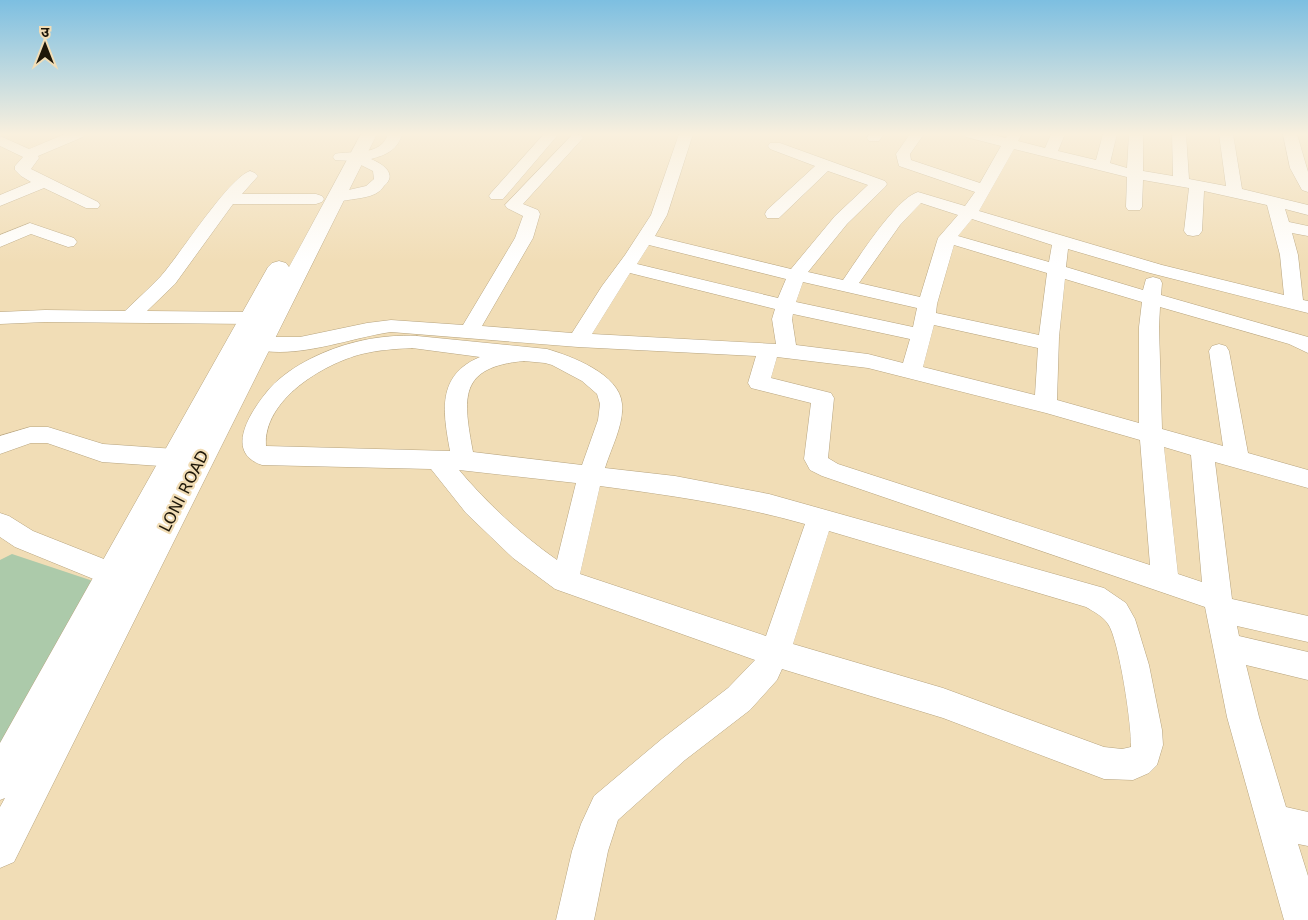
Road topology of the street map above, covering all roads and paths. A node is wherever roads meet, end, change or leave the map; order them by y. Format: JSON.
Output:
{"nodes":[{"id":1,"x":35,"y":177,"type":"edge"},
{"id":2,"x":249,"y":177,"type":"edge"},
{"id":3,"x":338,"y":177,"type":"edge"},
{"id":4,"x":511,"y":177,"type":"edge"},
{"id":5,"x":541,"y":177,"type":"edge"},
{"id":6,"x":672,"y":177,"type":"edge"},
{"id":7,"x":812,"y":177,"type":"edge"},
{"id":8,"x":860,"y":177,"type":"edge"},
{"id":9,"x":945,"y":177,"type":"edge"},
{"id":10,"x":991,"y":177,"type":"edge"},
{"id":11,"x":1134,"y":177,"type":"edge"},
{"id":12,"x":1149,"y":177,"type":"edge"},
{"id":13,"x":1180,"y":177,"type":"edge"},
{"id":14,"x":1233,"y":177,"type":"edge"},
{"id":15,"x":44,"y":182,"type":"junction"},
{"id":16,"x":1180,"y":183,"type":"junction"},
{"id":17,"x":1197,"y":185,"type":"junction"},
{"id":18,"x":899,"y":190,"type":"junction"},
{"id":19,"x":984,"y":190,"type":"junction"},
{"id":20,"x":1236,"y":192,"type":"junction"},
{"id":21,"x":496,"y":196,"type":"dead end"},
{"id":22,"x":327,"y":198,"type":"junction"},
{"id":23,"x":228,"y":200,"type":"junction"},
{"id":24,"x":0,"y":201,"type":"edge"},
{"id":25,"x":1275,"y":202,"type":"junction"},
{"id":26,"x":92,"y":205,"type":"dead end"},
{"id":27,"x":1134,"y":207,"type":"dead end"},
{"id":28,"x":1308,"y":210,"type":"edge"},
{"id":29,"x":967,"y":213,"type":"junction"},
{"id":30,"x":773,"y":214,"type":"dead end"},
{"id":31,"x":1281,"y":226,"type":"junction"},
{"id":32,"x":1193,"y":231,"type":"dead end"},
{"id":33,"x":1308,"y":231,"type":"edge"},
{"id":34,"x":947,"y":238,"type":"junction"},
{"id":35,"x":645,"y":239,"type":"junction"},
{"id":36,"x":0,"y":242,"type":"edge"},
{"id":37,"x":68,"y":242,"type":"dead end"},
{"id":38,"x":1062,"y":242,"type":"junction"},
{"id":39,"x":626,"y":267,"type":"junction"},
{"id":40,"x":1156,"y":269,"type":"junction"},
{"id":41,"x":1056,"y":270,"type":"junction"},
{"id":42,"x":1299,"y":271,"type":"edge"},
{"id":43,"x":797,"y":276,"type":"junction"},
{"id":44,"x":848,"y":286,"type":"junction"},
{"id":45,"x":1150,"y":298,"type":"junction"},
{"id":46,"x":786,"y":306,"type":"junction"},
{"id":47,"x":1301,"y":306,"type":"edge"},
{"id":48,"x":130,"y":317,"type":"junction"},
{"id":49,"x":0,"y":318,"type":"edge"},
{"id":50,"x":925,"y":319,"type":"junction"},
{"id":51,"x":256,"y":331,"type":"junction"},
{"id":52,"x":469,"y":331,"type":"junction"},
{"id":53,"x":578,"y":340,"type":"junction"},
{"id":54,"x":1048,"y":344,"type":"junction"},
{"id":55,"x":1308,"y":346,"type":"edge"},
{"id":56,"x":778,"y":351,"type":"junction"},
{"id":57,"x":1219,"y":351,"type":"dead end"},
{"id":58,"x":531,"y":355,"type":"junction"},
{"id":59,"x":911,"y":371,"type":"junction"},
{"id":60,"x":1046,"y":406,"type":"junction"},
{"id":61,"x":1151,"y":434,"type":"junction"},
{"id":62,"x":0,"y":445,"type":"edge"},
{"id":63,"x":1202,"y":450,"type":"junction"},
{"id":64,"x":175,"y":458,"type":"junction"},
{"id":65,"x":1237,"y":459,"type":"junction"},
{"id":66,"x":450,"y":460,"type":"junction"},
{"id":67,"x":591,"y":474,"type":"junction"},
{"id":68,"x":1308,"y":480,"type":"edge"},
{"id":69,"x":820,"y":518,"type":"junction"},
{"id":70,"x":0,"y":523,"type":"edge"},
{"id":71,"x":127,"y":575,"type":"junction"},
{"id":72,"x":565,"y":581,"type":"junction"},
{"id":73,"x":1165,"y":582,"type":"junction"},
{"id":74,"x":1218,"y":604,"type":"junction"},
{"id":75,"x":1308,"y":629,"type":"edge"},
{"id":76,"x":1228,"y":646,"type":"junction"},
{"id":77,"x":775,"y":653,"type":"junction"},
{"id":78,"x":1308,"y":666,"type":"edge"},
{"id":79,"x":0,"y":781,"type":"edge"},
{"id":80,"x":1274,"y":821,"type":"junction"},
{"id":81,"x":1308,"y":829,"type":"edge"},
{"id":82,"x":0,"y":848,"type":"edge"},
{"id":83,"x":575,"y":920,"type":"edge"},
{"id":84,"x":1303,"y":920,"type":"edge"}],
"edges":[{"from":1,"to":15,"type":"street"},
{"from":2,"to":23,"type":"street"},
{"from":3,"to":22,"type":"highway","name":"LONI ROAD"},
{"from":4,"to":21,"type":"street"},
{"from":5,"to":52,"type":"street"},
{"from":6,"to":35,"type":"street"},
{"from":7,"to":30,"type":"street"},
{"from":8,"to":18,"type":"street"},
{"from":9,"to":19,"type":"street"},
{"from":10,"to":19,"type":"street"},
{"from":11,"to":27,"type":"street"},
{"from":12,"to":16,"type":"street"},
{"from":13,"to":16,"type":"street"},
{"from":14,"to":20,"type":"street"},
{"from":15,"to":24,"type":"street"},
{"from":15,"to":26,"type":"street"},
{"from":16,"to":17,"type":"street"},
{"from":17,"to":20,"type":"street"},
{"from":17,"to":32,"type":"street"},
{"from":18,"to":29,"type":"street"},
{"from":18,"to":43,"type":"street"},
{"from":18,"to":44,"type":"street"},
{"from":19,"to":29,"type":"street"},
{"from":20,"to":25,"type":"street"},
{"from":22,"to":23,"type":"street"},
{"from":22,"to":51,"type":"highway","name":"LONI ROAD"},
{"from":23,"to":48,"type":"street"},
{"from":25,"to":28,"type":"street"},
{"from":25,"to":31,"type":"street"},
{"from":29,"to":34,"type":"street"},
{"from":29,"to":38,"type":"street"},
{"from":31,"to":33,"type":"street"},
{"from":31,"to":42,"type":"street"},
{"from":34,"to":41,"type":"street"},
{"from":34,"to":50,"type":"street"},
{"from":35,"to":39,"type":"street"},
{"from":35,"to":43,"type":"street"},
{"from":36,"to":37,"type":"street"},
{"from":38,"to":40,"type":"street"},
{"from":38,"to":41,"type":"street"},
{"from":39,"to":46,"type":"street"},
{"from":39,"to":53,"type":"street"},
{"from":40,"to":45,"type":"street"},
{"from":40,"to":47,"type":"street"},
{"from":41,"to":45,"type":"street"},
{"from":41,"to":54,"type":"street"},
{"from":42,"to":47,"type":"street"},
{"from":43,"to":44,"type":"street"},
{"from":43,"to":46,"type":"street"},
{"from":44,"to":50,"type":"street"},
{"from":45,"to":55,"type":"street"},
{"from":45,"to":61,"type":"street"},
{"from":46,"to":50,"type":"street"},
{"from":46,"to":56,"type":"street"},
{"from":48,"to":49,"type":"street"},
{"from":48,"to":51,"type":"street"},
{"from":50,"to":54,"type":"street"},
{"from":50,"to":59,"type":"street"},
{"from":51,"to":52,"type":"street"},
{"from":51,"to":64,"type":"highway","name":"LONI ROAD"},
{"from":51,"to":71,"type":"highway","name":"LONI ROAD"},
{"from":52,"to":53,"type":"street"},
{"from":53,"to":56,"type":"street"},
{"from":54,"to":60,"type":"street"},
{"from":56,"to":59,"type":"street"},
{"from":56,"to":73,"type":"street"},
{"from":57,"to":65,"type":"street"},
{"from":58,"to":66,"type":"street"},
{"from":58,"to":66,"type":"street"},
{"from":58,"to":67,"type":"street"},
{"from":59,"to":60,"type":"street"},
{"from":60,"to":61,"type":"street"},
{"from":61,"to":63,"type":"street"},
{"from":61,"to":73,"type":"street"},
{"from":62,"to":64,"type":"street"},
{"from":63,"to":65,"type":"street"},
{"from":63,"to":74,"type":"street"},
{"from":64,"to":71,"type":"highway","name":"LONI ROAD"},
{"from":65,"to":68,"type":"street"},
{"from":66,"to":67,"type":"street"},
{"from":66,"to":72,"type":"street"},
{"from":67,"to":69,"type":"street"},
{"from":67,"to":72,"type":"street"},
{"from":69,"to":77,"type":"street"},
{"from":69,"to":77,"type":"street"},
{"from":70,"to":71,"type":"street"},
{"from":71,"to":79,"type":"highway","name":"LONI ROAD"},
{"from":71,"to":82,"type":"highway","name":"LONI ROAD"},
{"from":72,"to":77,"type":"street"},
{"from":73,"to":74,"type":"street"},
{"from":74,"to":75,"type":"street"},
{"from":74,"to":76,"type":"street"},
{"from":76,"to":78,"type":"street"},
{"from":76,"to":80,"type":"street"},
{"from":77,"to":83,"type":"street"},
{"from":80,"to":81,"type":"street"},
{"from":80,"to":84,"type":"street"}]}
